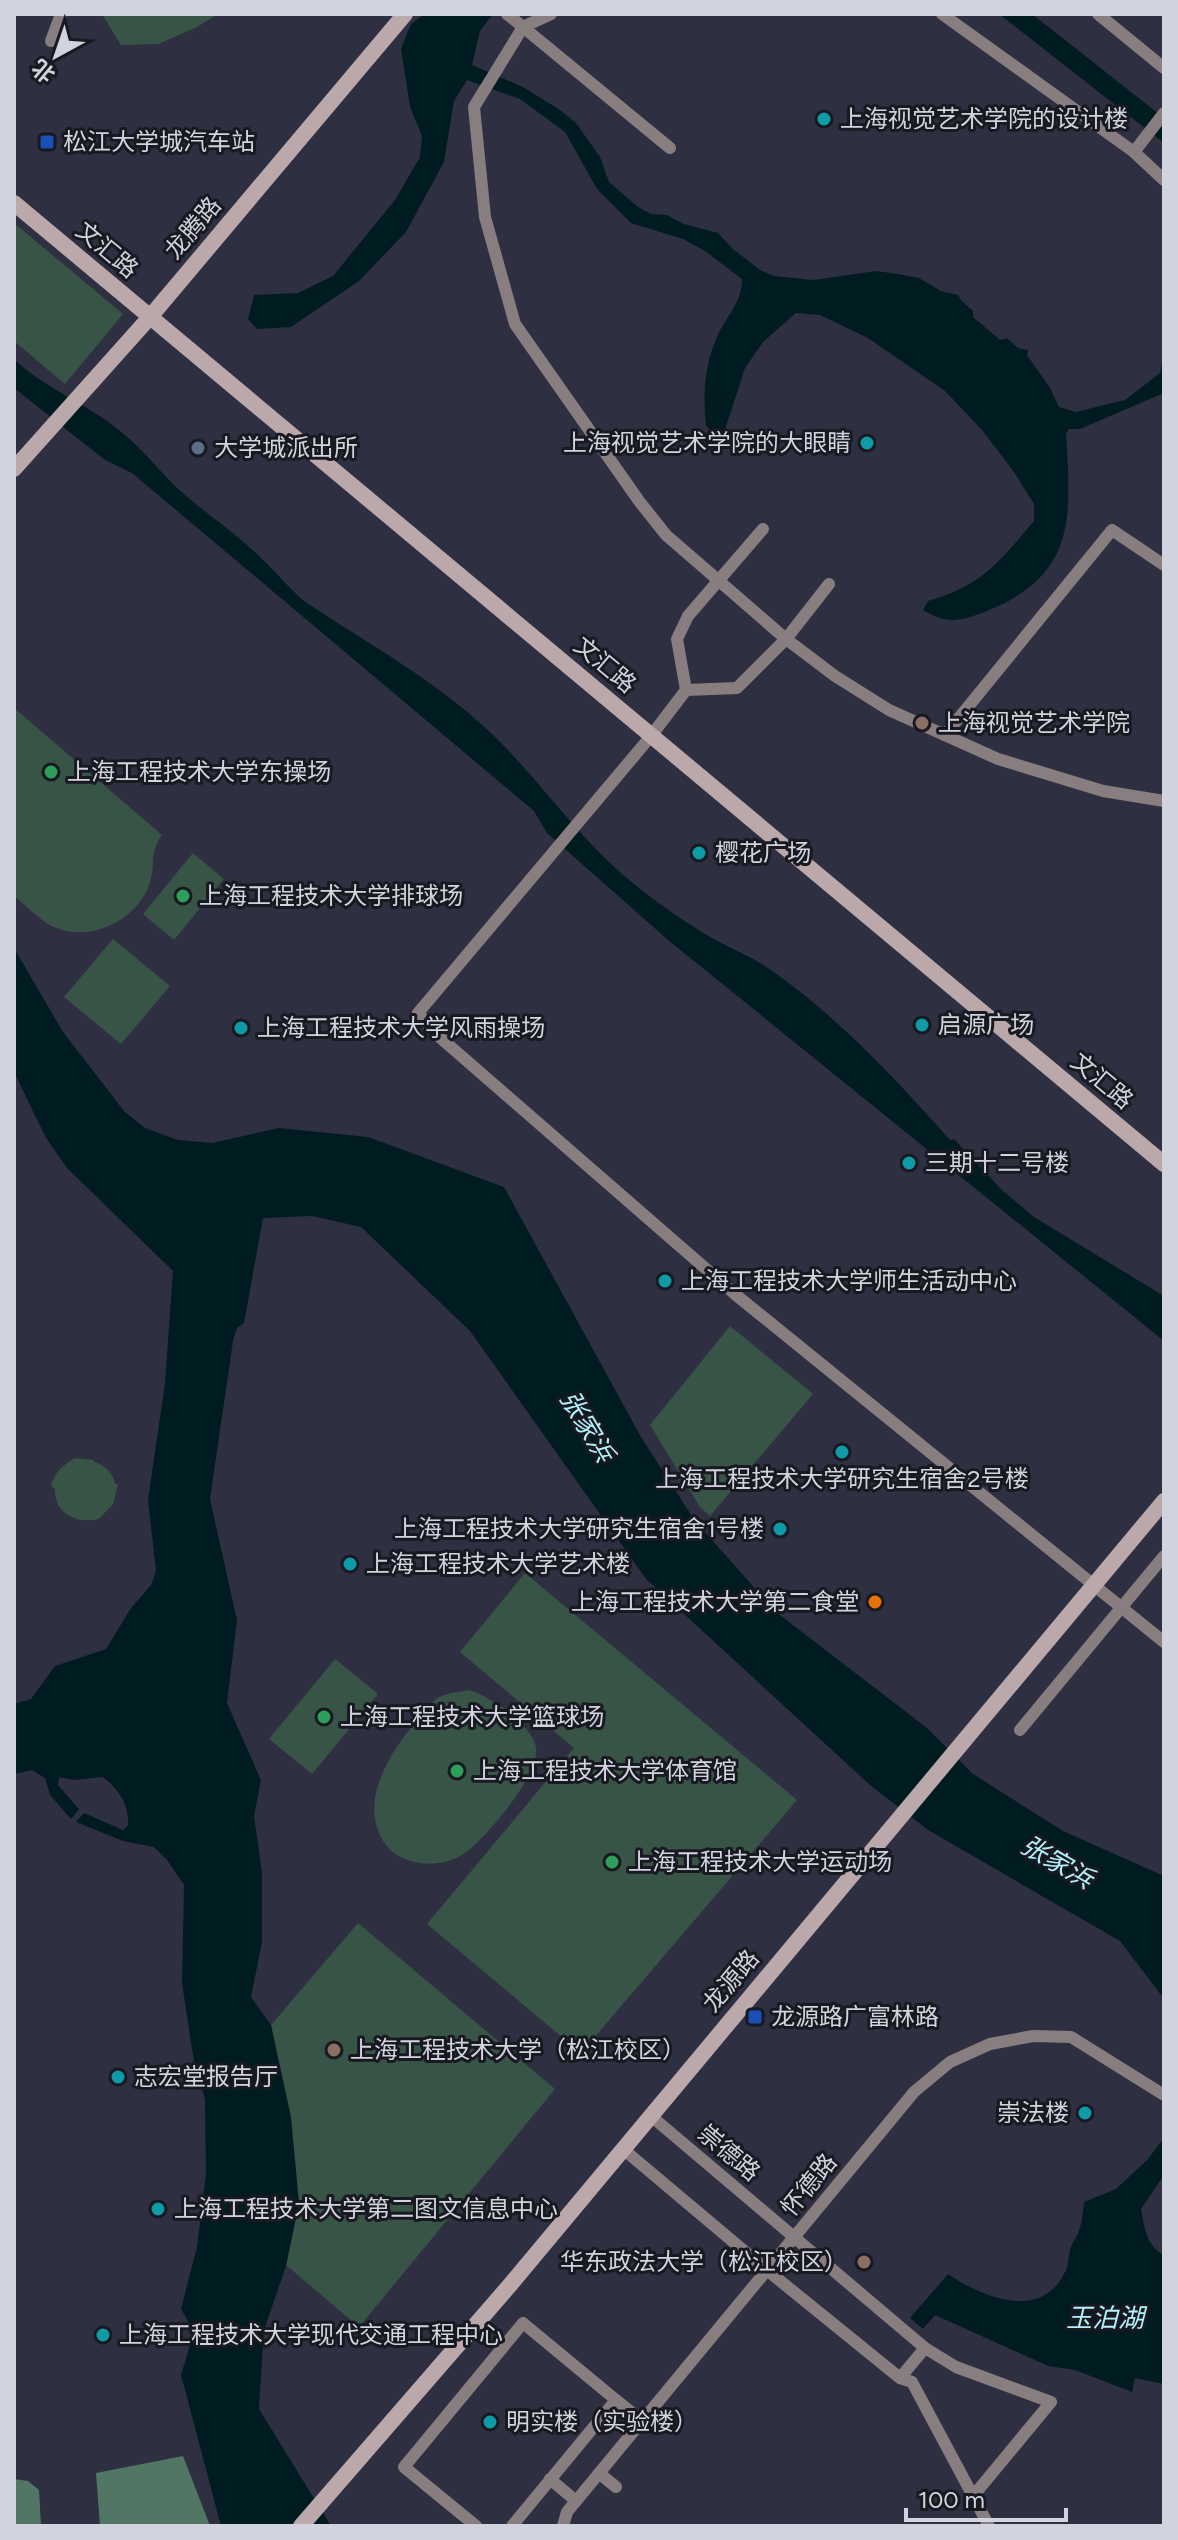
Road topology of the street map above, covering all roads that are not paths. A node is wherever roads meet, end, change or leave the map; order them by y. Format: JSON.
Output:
{"nodes":[{"id":1,"x":61,"y":14,"type":"edge"},
{"id":2,"x":405,"y":14,"type":"edge"},
{"id":3,"x":507,"y":14,"type":"edge"},
{"id":4,"x":551,"y":14,"type":"edge"},
{"id":5,"x":942,"y":14,"type":"edge"},
{"id":6,"x":1098,"y":14,"type":"edge"},
{"id":7,"x":523,"y":27,"type":"junction"},
{"id":8,"x":51,"y":41,"type":"dead end"},
{"id":9,"x":1164,"y":68,"type":"edge"},
{"id":10,"x":1164,"y":113,"type":"edge"},
{"id":11,"x":670,"y":148,"type":"dead end"},
{"id":12,"x":1136,"y":148,"type":"junction"},
{"id":13,"x":1164,"y":180,"type":"edge"},
{"id":14,"x":14,"y":203,"type":"edge"},
{"id":15,"x":150,"y":317,"type":"junction"},
{"id":16,"x":14,"y":469,"type":"edge"},
{"id":17,"x":763,"y":529,"type":"dead end"},
{"id":18,"x":1164,"y":565,"type":"edge"},
{"id":19,"x":718,"y":582,"type":"junction"},
{"id":20,"x":829,"y":584,"type":"dead end"},
{"id":21,"x":786,"y":639,"type":"junction"},
{"id":22,"x":686,"y":690,"type":"junction"},
{"id":23,"x":945,"y":735,"type":"junction"},
{"id":24,"x":651,"y":736,"type":"junction"},
{"id":25,"x":1164,"y":801,"type":"edge"},
{"id":26,"x":1164,"y":1164,"type":"edge"},
{"id":27,"x":1164,"y":1501,"type":"edge"},
{"id":28,"x":1164,"y":1556,"type":"edge"},
{"id":29,"x":1093,"y":1587,"type":"junction"},
{"id":30,"x":1122,"y":1608,"type":"junction"},
{"id":31,"x":1164,"y":1642,"type":"edge"},
{"id":32,"x":1020,"y":1730,"type":"dead end"},
{"id":33,"x":1164,"y":2095,"type":"edge"},
{"id":34,"x":651,"y":2116,"type":"junction"},
{"id":35,"x":623,"y":2149,"type":"junction"},
{"id":36,"x":795,"y":2238,"type":"junction"},
{"id":37,"x":768,"y":2271,"type":"junction"},
{"id":38,"x":925,"y":2348,"type":"junction"},
{"id":39,"x":900,"y":2378,"type":"junction"},
{"id":40,"x":616,"y":2400,"type":"junction"},
{"id":41,"x":642,"y":2421,"type":"junction"},
{"id":42,"x":599,"y":2473,"type":"junction"},
{"id":43,"x":550,"y":2479,"type":"junction"},
{"id":44,"x":616,"y":2487,"type":"dead end"},
{"id":45,"x":974,"y":2495,"type":"junction"},
{"id":46,"x":576,"y":2501,"type":"junction"},
{"id":47,"x":301,"y":2526,"type":"edge"},
{"id":48,"x":476,"y":2526,"type":"edge"},
{"id":49,"x":512,"y":2526,"type":"edge"},
{"id":50,"x":563,"y":2526,"type":"edge"},
{"id":51,"x":989,"y":2526,"type":"edge"}],
"edges":[{"from":1,"to":8,"type":"street"},
{"from":2,"to":15,"type":"main road","name":"龙腾路"},
{"from":3,"to":7,"type":"street"},
{"from":4,"to":7,"type":"street"},
{"from":5,"to":12,"type":"street"},
{"from":6,"to":9,"type":"street"},
{"from":7,"to":11,"type":"street"},
{"from":7,"to":19,"type":"street"},
{"from":10,"to":12,"type":"street"},
{"from":12,"to":13,"type":"street"},
{"from":14,"to":15,"type":"main road","name":"文汇路"},
{"from":15,"to":16,"type":"main road","name":"龙腾路"},
{"from":15,"to":24,"type":"main road","name":"文汇路"},
{"from":17,"to":19,"type":"street"},
{"from":18,"to":23,"type":"street"},
{"from":19,"to":21,"type":"street"},
{"from":19,"to":22,"type":"street"},
{"from":20,"to":21,"type":"street"},
{"from":21,"to":22,"type":"street"},
{"from":21,"to":23,"type":"street"},
{"from":22,"to":24,"type":"street"},
{"from":23,"to":25,"type":"street"},
{"from":24,"to":26,"type":"main road","name":"文汇路"},
{"from":24,"to":29,"type":"street"},
{"from":27,"to":29,"type":"main road","name":"龙源路"},
{"from":28,"to":30,"type":"street"},
{"from":29,"to":30,"type":"street"},
{"from":29,"to":34,"type":"main road","name":"龙源路"},
{"from":30,"to":31,"type":"street"},
{"from":30,"to":32,"type":"street"},
{"from":33,"to":36,"type":"street","name":"怀德路"},
{"from":34,"to":35,"type":"main road","name":"龙源路"},
{"from":34,"to":36,"type":"street","name":"崇德路"},
{"from":35,"to":37,"type":"street"},
{"from":35,"to":47,"type":"main road","name":"龙源路"},
{"from":36,"to":37,"type":"street","name":"怀德路"},
{"from":36,"to":38,"type":"street","name":"崇德路"},
{"from":37,"to":39,"type":"street"},
{"from":37,"to":41,"type":"street","name":"怀德路"},
{"from":38,"to":39,"type":"street"},
{"from":38,"to":45,"type":"street","name":"崇德路"},
{"from":39,"to":45,"type":"street"},
{"from":40,"to":41,"type":"street"},
{"from":40,"to":43,"type":"street"},
{"from":40,"to":48,"type":"street"},
{"from":41,"to":42,"type":"street","name":"怀德路"},
{"from":42,"to":44,"type":"street"},
{"from":42,"to":46,"type":"street","name":"怀德路"},
{"from":43,"to":46,"type":"street"},
{"from":43,"to":49,"type":"street"},
{"from":45,"to":51,"type":"street"},
{"from":46,"to":50,"type":"street","name":"怀德路"}]}
